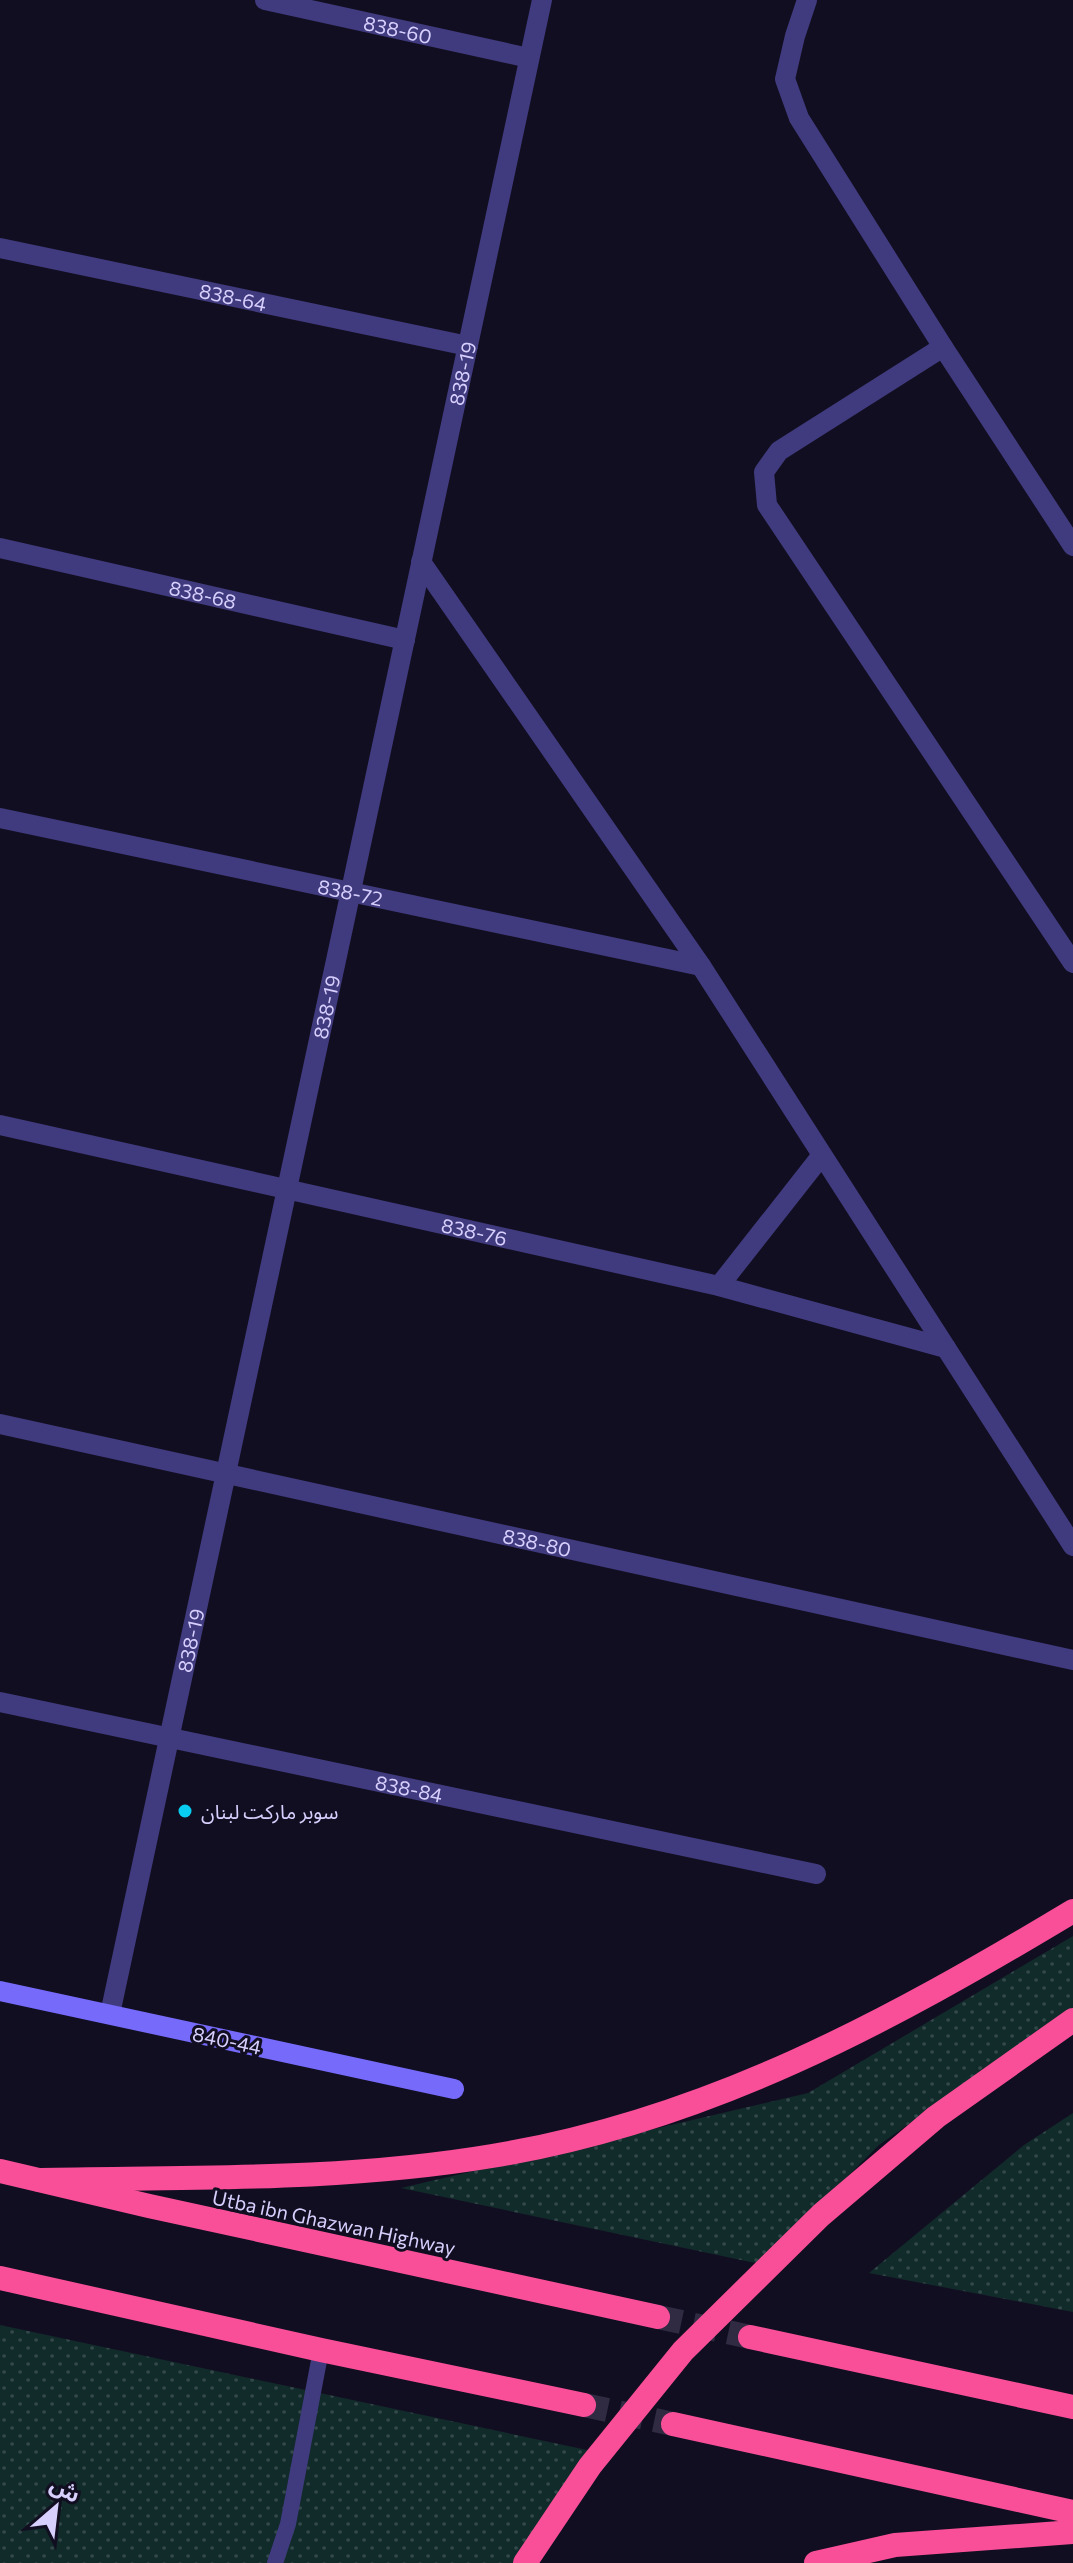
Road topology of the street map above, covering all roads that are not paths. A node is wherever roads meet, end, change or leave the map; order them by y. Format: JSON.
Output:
{"nodes":[{"id":1,"x":265,"y":0,"type":"edge"},
{"id":2,"x":542,"y":0,"type":"edge"},
{"id":3,"x":807,"y":0,"type":"edge"},
{"id":4,"x":529,"y":58,"type":"junction"},
{"id":5,"x":0,"y":248,"type":"edge"},
{"id":6,"x":468,"y":346,"type":"junction"},
{"id":7,"x":943,"y":347,"type":"junction"},
{"id":8,"x":1073,"y":546,"type":"edge"},
{"id":9,"x":0,"y":548,"type":"edge"},
{"id":10,"x":421,"y":562,"type":"junction"},
{"id":11,"x":405,"y":640,"type":"junction"},
{"id":12,"x":0,"y":818,"type":"edge"},
{"id":13,"x":350,"y":892,"type":"junction"},
{"id":14,"x":1073,"y":963,"type":"edge"},
{"id":15,"x":701,"y":966,"type":"junction"},
{"id":16,"x":0,"y":1125,"type":"edge"},
{"id":17,"x":822,"y":1155,"type":"junction"},
{"id":18,"x":287,"y":1189,"type":"junction"},
{"id":19,"x":719,"y":1286,"type":"junction"},
{"id":20,"x":946,"y":1348,"type":"junction"},
{"id":21,"x":0,"y":1424,"type":"edge"},
{"id":22,"x":226,"y":1474,"type":"junction"},
{"id":23,"x":1073,"y":1546,"type":"edge"},
{"id":24,"x":1073,"y":1660,"type":"edge"},
{"id":25,"x":0,"y":1702,"type":"edge"},
{"id":26,"x":169,"y":1738,"type":"junction"},
{"id":27,"x":816,"y":1874,"type":"dead end"},
{"id":28,"x":1073,"y":1911,"type":"edge"},
{"id":29,"x":0,"y":1991,"type":"edge"},
{"id":30,"x":110,"y":2014,"type":"junction"},
{"id":31,"x":1073,"y":2020,"type":"edge"},
{"id":32,"x":454,"y":2089,"type":"dead end"},
{"id":33,"x":0,"y":2171,"type":"edge"},
{"id":34,"x":40,"y":2180,"type":"junction"},
{"id":35,"x":0,"y":2278,"type":"edge"},
{"id":36,"x":658,"y":2317,"type":"tunnel mouth"},
{"id":37,"x":750,"y":2337,"type":"tunnel mouth"},
{"id":38,"x":321,"y":2350,"type":"junction"},
{"id":39,"x":584,"y":2405,"type":"tunnel mouth"},
{"id":40,"x":1073,"y":2407,"type":"edge"},
{"id":41,"x":673,"y":2424,"type":"tunnel mouth"},
{"id":42,"x":1073,"y":2512,"type":"edge"},
{"id":43,"x":1073,"y":2532,"type":"edge"},
{"id":44,"x":275,"y":2563,"type":"edge"},
{"id":45,"x":525,"y":2563,"type":"edge"},
{"id":46,"x":816,"y":2563,"type":"edge"}],
"edges":[{"from":1,"to":4,"type":"street","name":"838-60"},
{"from":2,"to":4,"type":"street","name":"838-19"},
{"from":3,"to":7,"type":"street"},
{"from":4,"to":6,"type":"street","name":"838-19"},
{"from":5,"to":6,"type":"street","name":"838-64"},
{"from":6,"to":10,"type":"street","name":"838-19"},
{"from":7,"to":8,"type":"street"},
{"from":7,"to":14,"type":"street"},
{"from":9,"to":11,"type":"street","name":"838-68"},
{"from":10,"to":11,"type":"street","name":"838-19"},
{"from":10,"to":15,"type":"street"},
{"from":11,"to":13,"type":"street","name":"838-19"},
{"from":12,"to":13,"type":"street","name":"838-72"},
{"from":13,"to":15,"type":"street","name":"838-72"},
{"from":13,"to":18,"type":"street","name":"838-19"},
{"from":15,"to":17,"type":"street"},
{"from":16,"to":18,"type":"street","name":"838-76"},
{"from":17,"to":19,"type":"street"},
{"from":17,"to":20,"type":"street"},
{"from":18,"to":19,"type":"street","name":"838-76"},
{"from":18,"to":22,"type":"street","name":"838-19"},
{"from":19,"to":20,"type":"street","name":"838-76"},
{"from":20,"to":23,"type":"street"},
{"from":21,"to":22,"type":"street","name":"838-80"},
{"from":22,"to":24,"type":"street","name":"838-80"},
{"from":22,"to":26,"type":"street","name":"838-19"},
{"from":25,"to":26,"type":"street","name":"838-84"},
{"from":26,"to":27,"type":"street","name":"838-84"},
{"from":26,"to":30,"type":"street","name":"838-19"},
{"from":28,"to":34,"type":"highway"},
{"from":29,"to":30,"type":"street","name":"840-44"},
{"from":30,"to":32,"type":"street","name":"840-44"},
{"from":31,"to":45,"type":"highway"},
{"from":33,"to":34,"type":"highway","name":"Utba ibn Ghazwan Highway"},
{"from":34,"to":36,"type":"highway","name":"Utba ibn Ghazwan Highway"},
{"from":35,"to":38,"type":"highway"},
{"from":37,"to":40,"type":"highway"},
{"from":38,"to":39,"type":"highway"},
{"from":38,"to":44,"type":"lane"},
{"from":41,"to":42,"type":"highway"},
{"from":43,"to":46,"type":"highway"}]}
